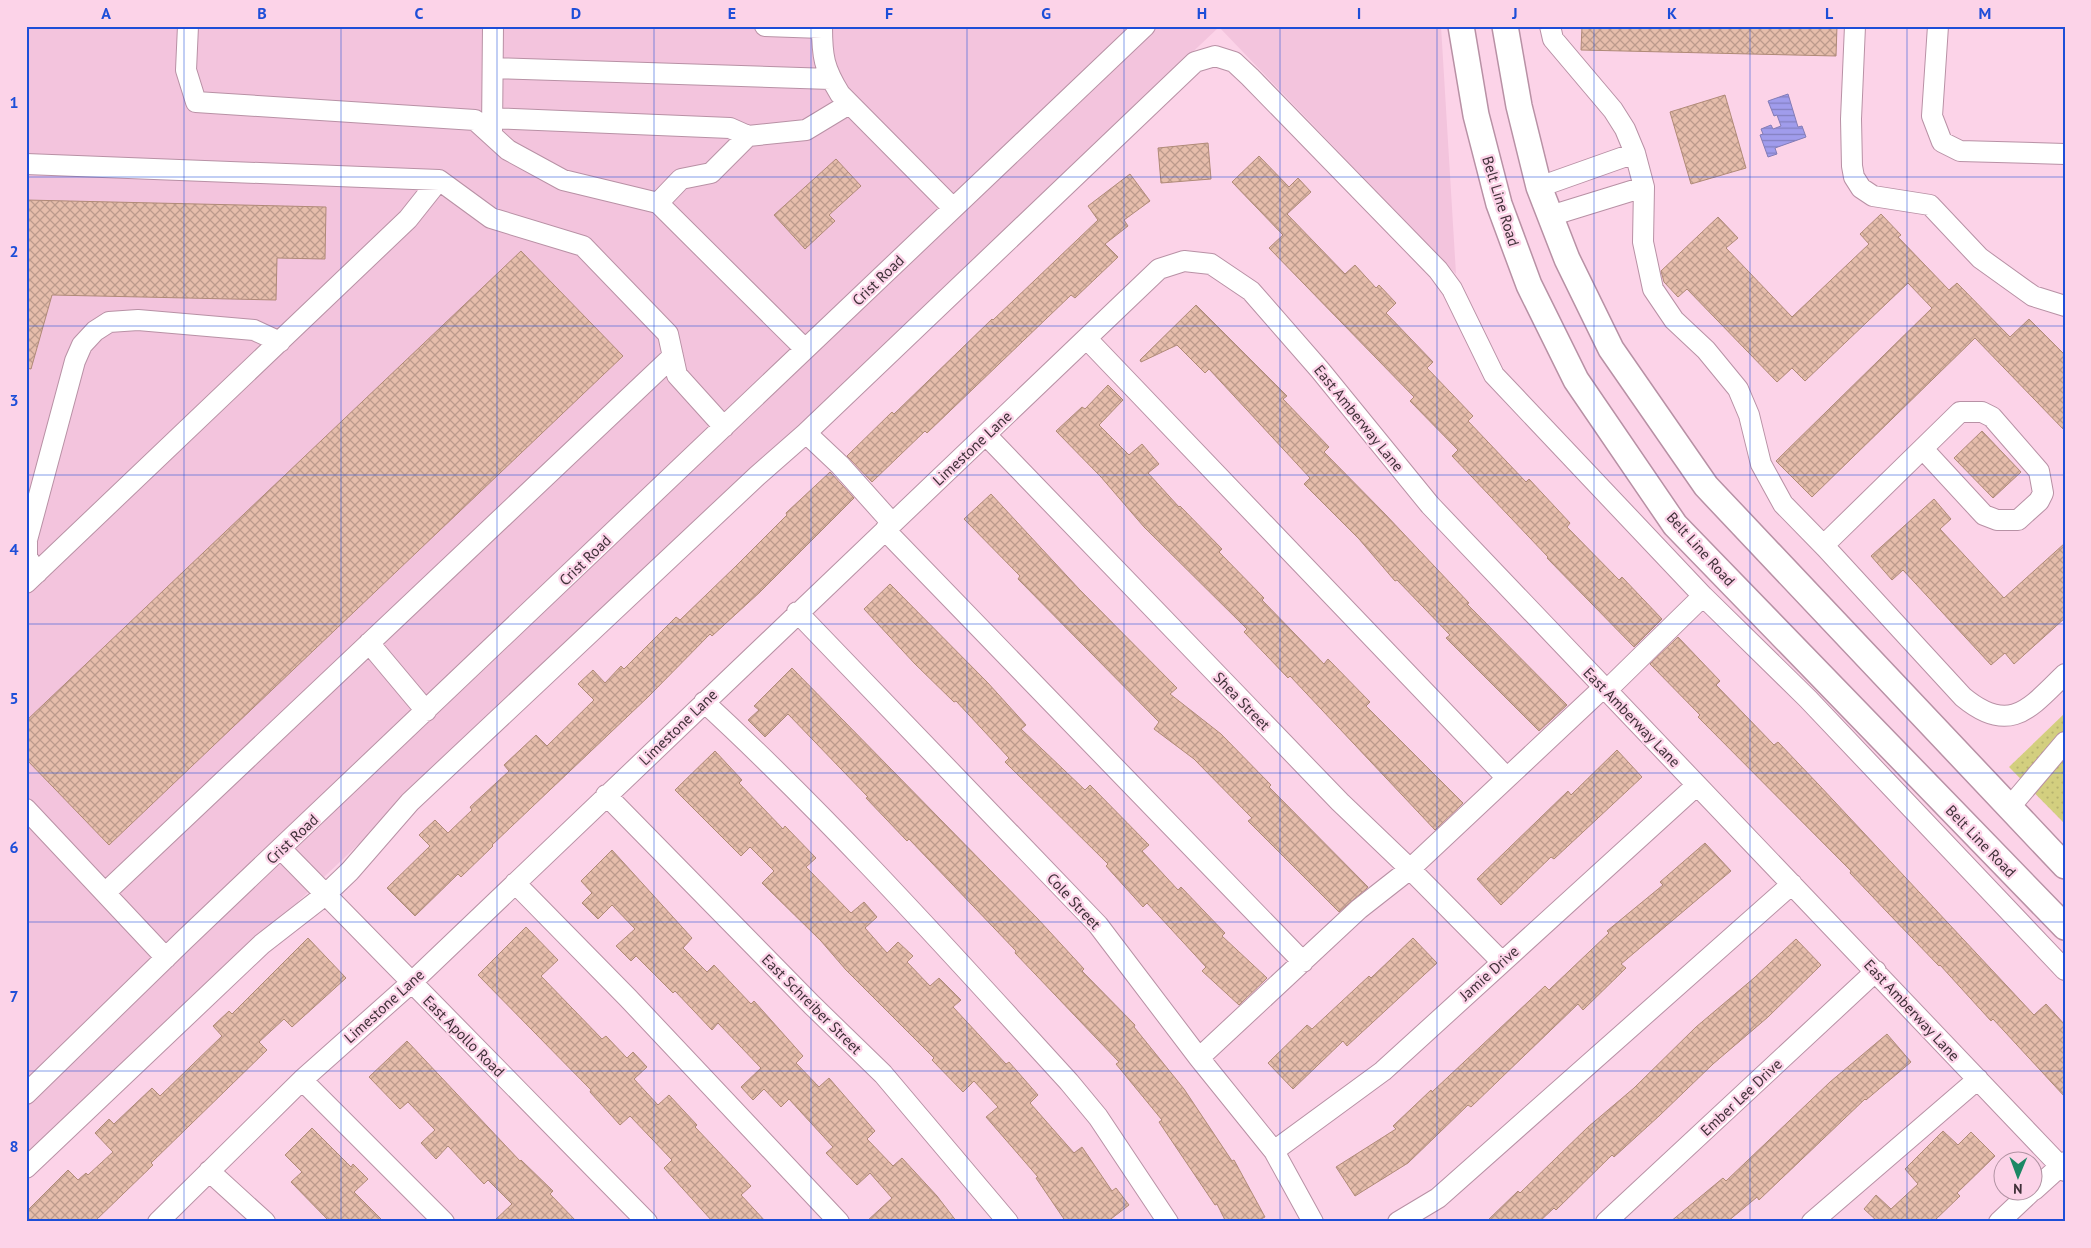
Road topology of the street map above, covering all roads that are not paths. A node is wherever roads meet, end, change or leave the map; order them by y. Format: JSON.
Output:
{"nodes":[{"id":1,"x":188,"y":26,"type":"edge"},
{"id":2,"x":494,"y":26,"type":"edge"},
{"id":3,"x":765,"y":26,"type":"edge"},
{"id":4,"x":1145,"y":26,"type":"edge"},
{"id":5,"x":1461,"y":26,"type":"edge"},
{"id":6,"x":1505,"y":26,"type":"edge"},
{"id":7,"x":1550,"y":26,"type":"edge"},
{"id":8,"x":1855,"y":26,"type":"edge"},
{"id":9,"x":1938,"y":26,"type":"edge"},
{"id":10,"x":822,"y":27,"type":"edge"},
{"id":11,"x":493,"y":68,"type":"junction"},
{"id":12,"x":831,"y":79,"type":"junction"},
{"id":13,"x":849,"y":104,"type":"junction"},
{"id":14,"x":492,"y":127,"type":"junction"},
{"id":15,"x":748,"y":136,"type":"junction"},
{"id":16,"x":1635,"y":153,"type":"junction"},
{"id":17,"x":2065,"y":154,"type":"edge"},
{"id":18,"x":26,"y":164,"type":"edge"},
{"id":19,"x":439,"y":180,"type":"junction"},
{"id":20,"x":1539,"y":187,"type":"junction"},
{"id":21,"x":1644,"y":187,"type":"junction"},
{"id":22,"x":658,"y":203,"type":"junction"},
{"id":23,"x":953,"y":208,"type":"junction"},
{"id":24,"x":1550,"y":216,"type":"junction"},
{"id":25,"x":1212,"y":264,"type":"joint"},
{"id":26,"x":2065,"y":306,"type":"edge"},
{"id":27,"x":1087,"y":339,"type":"junction"},
{"id":28,"x":280,"y":342,"type":"junction"},
{"id":29,"x":805,"y":349,"type":"junction"},
{"id":30,"x":673,"y":356,"type":"junction"},
{"id":31,"x":724,"y":427,"type":"junction"},
{"id":32,"x":806,"y":433,"type":"junction"},
{"id":33,"x":986,"y":435,"type":"junction"},
{"id":34,"x":1923,"y":449,"type":"junction"},
{"id":35,"x":889,"y":526,"type":"junction"},
{"id":36,"x":1824,"y":545,"type":"junction"},
{"id":37,"x":32,"y":578,"type":"edge"},
{"id":38,"x":1703,"y":596,"type":"junction"},
{"id":39,"x":798,"y":612,"type":"junction"},
{"id":40,"x":369,"y":643,"type":"junction"},
{"id":41,"x":2065,"y":674,"type":"edge"},
{"id":42,"x":1605,"y":689,"type":"junction"},
{"id":43,"x":704,"y":702,"type":"junction"},
{"id":44,"x":426,"y":711,"type":"junction"},
{"id":45,"x":2065,"y":742,"type":"edge"},
{"id":46,"x":1508,"y":778,"type":"junction"},
{"id":47,"x":1697,"y":785,"type":"junction"},
{"id":48,"x":606,"y":795,"type":"junction"},
{"id":49,"x":2009,"y":808,"type":"junction"},
{"id":50,"x":26,"y":809,"type":"edge"},
{"id":51,"x":282,"y":850,"type":"junction"},
{"id":52,"x":2065,"y":866,"type":"edge"},
{"id":53,"x":1410,"y":869,"type":"junction"},
{"id":54,"x":515,"y":883,"type":"junction"},
{"id":55,"x":1792,"y":884,"type":"junction"},
{"id":56,"x":105,"y":893,"type":"junction"},
{"id":57,"x":325,"y":895,"type":"junction"},
{"id":58,"x":2065,"y":927,"type":"edge"},
{"id":59,"x":166,"y":958,"type":"junction"},
{"id":60,"x":1303,"y":962,"type":"junction"},
{"id":61,"x":1502,"y":962,"type":"junction"},
{"id":62,"x":2065,"y":970,"type":"edge"},
{"id":63,"x":1876,"y":971,"type":"junction"},
{"id":64,"x":411,"y":983,"type":"junction"},
{"id":65,"x":1199,"y":1058,"type":"junction"},
{"id":66,"x":1978,"y":1079,"type":"junction"},
{"id":67,"x":302,"y":1080,"type":"junction"},
{"id":68,"x":26,"y":1094,"type":"edge"},
{"id":69,"x":1274,"y":1151,"type":"junction"},
{"id":70,"x":2063,"y":1166,"type":"edge"},
{"id":71,"x":26,"y":1168,"type":"edge"},
{"id":72,"x":210,"y":1171,"type":"junction"},
{"id":73,"x":2044,"y":1181,"type":"edge"},
{"id":74,"x":2022,"y":1200,"type":"edge"},
{"id":75,"x":158,"y":1222,"type":"edge"},
{"id":76,"x":265,"y":1222,"type":"edge"},
{"id":77,"x":444,"y":1222,"type":"edge"},
{"id":78,"x":647,"y":1222,"type":"edge"},
{"id":79,"x":839,"y":1222,"type":"edge"},
{"id":80,"x":1008,"y":1222,"type":"edge"},
{"id":81,"x":1168,"y":1222,"type":"edge"},
{"id":82,"x":1312,"y":1222,"type":"edge"},
{"id":83,"x":1398,"y":1222,"type":"edge"},
{"id":84,"x":1606,"y":1222,"type":"edge"},
{"id":85,"x":1812,"y":1222,"type":"edge"},
{"id":86,"x":1999,"y":1222,"type":"edge"}],
"edges":[{"from":1,"to":14,"type":"street"},
{"from":2,"to":11,"type":"street"},
{"from":3,"to":10,"type":"street"},
{"from":4,"to":23,"type":"street","name":"Crist Road"},
{"from":5,"to":58,"type":"main road","name":"Belt Line Road"},
{"from":6,"to":20,"type":"main road"},
{"from":7,"to":16,"type":"street"},
{"from":8,"to":26,"type":"street"},
{"from":9,"to":17,"type":"street"},
{"from":10,"to":12,"type":"street"},
{"from":11,"to":12,"type":"street"},
{"from":11,"to":14,"type":"street"},
{"from":12,"to":13,"type":"street"},
{"from":13,"to":15,"type":"street"},
{"from":13,"to":23,"type":"street"},
{"from":14,"to":15,"type":"street"},
{"from":14,"to":22,"type":"street"},
{"from":15,"to":22,"type":"street"},
{"from":16,"to":20,"type":"street"},
{"from":16,"to":21,"type":"street"},
{"from":18,"to":19,"type":"street"},
{"from":19,"to":28,"type":"street"},
{"from":19,"to":30,"type":"street"},
{"from":20,"to":24,"type":"main road"},
{"from":21,"to":24,"type":"street"},
{"from":21,"to":36,"type":"street"},
{"from":22,"to":29,"type":"street"},
{"from":23,"to":29,"type":"street","name":"Crist Road"},
{"from":24,"to":49,"type":"main road"},
{"from":25,"to":27,"type":"street","name":"Limestone Lane"},
{"from":25,"to":42,"type":"street","name":"East Amberway Lane"},
{"from":27,"to":33,"type":"street","name":"Limestone Lane"},
{"from":27,"to":46,"type":"street"},
{"from":28,"to":37,"type":"street"},
{"from":28,"to":37,"type":"street"},
{"from":29,"to":31,"type":"street","name":"Crist Road"},
{"from":30,"to":31,"type":"street"},
{"from":30,"to":40,"type":"street"},
{"from":31,"to":44,"type":"street","name":"Crist Road"},
{"from":32,"to":35,"type":"street"},
{"from":32,"to":38,"type":"street"},
{"from":32,"to":57,"type":"street"},
{"from":33,"to":35,"type":"street","name":"Limestone Lane"},
{"from":33,"to":53,"type":"street","name":"Shea Street"},
{"from":34,"to":34,"type":"street"},
{"from":34,"to":36,"type":"street"},
{"from":35,"to":39,"type":"street","name":"Limestone Lane"},
{"from":35,"to":60,"type":"street"},
{"from":36,"to":41,"type":"street"},
{"from":38,"to":42,"type":"street"},
{"from":38,"to":62,"type":"street"},
{"from":39,"to":43,"type":"street","name":"Limestone Lane"},
{"from":39,"to":65,"type":"street","name":"Cole Street"},
{"from":40,"to":44,"type":"street"},
{"from":40,"to":56,"type":"street"},
{"from":42,"to":46,"type":"street"},
{"from":42,"to":47,"type":"street","name":"East Amberway Lane"},
{"from":43,"to":48,"type":"street","name":"Limestone Lane"},
{"from":43,"to":81,"type":"street"},
{"from":44,"to":51,"type":"street","name":"Crist Road"},
{"from":45,"to":49,"type":"street"},
{"from":46,"to":53,"type":"street"},
{"from":47,"to":55,"type":"street","name":"East Amberway Lane"},
{"from":47,"to":61,"type":"street","name":"Jamie Drive"},
{"from":48,"to":54,"type":"street","name":"Limestone Lane"},
{"from":48,"to":80,"type":"street","name":"East Schreiber Street"},
{"from":49,"to":52,"type":"main road"},
{"from":50,"to":56,"type":"street"},
{"from":51,"to":57,"type":"street","name":"East Apollo Road"},
{"from":51,"to":59,"type":"street","name":"Crist Road"},
{"from":53,"to":60,"type":"street"},
{"from":53,"to":61,"type":"street","name":"Shea Street"},
{"from":54,"to":64,"type":"street","name":"Limestone Lane"},
{"from":54,"to":79,"type":"street"},
{"from":55,"to":63,"type":"street","name":"East Amberway Lane"},
{"from":55,"to":83,"type":"street"},
{"from":56,"to":59,"type":"street"},
{"from":57,"to":64,"type":"street","name":"East Apollo Road"},
{"from":57,"to":71,"type":"street"},
{"from":59,"to":68,"type":"street","name":"Crist Road"},
{"from":60,"to":65,"type":"street"},
{"from":61,"to":69,"type":"street","name":"Jamie Drive"},
{"from":63,"to":66,"type":"street","name":"East Amberway Lane"},
{"from":63,"to":84,"type":"street","name":"Ember Lee Drive"},
{"from":64,"to":67,"type":"street","name":"Limestone Lane"},
{"from":64,"to":78,"type":"street","name":"East Apollo Road"},
{"from":65,"to":69,"type":"street","name":"Cole Street"},
{"from":66,"to":70,"type":"street","name":"East Amberway Lane"},
{"from":66,"to":85,"type":"street"},
{"from":67,"to":72,"type":"street","name":"Limestone Lane"},
{"from":67,"to":77,"type":"street"},
{"from":69,"to":82,"type":"street","name":"Cole Street"},
{"from":70,"to":73,"type":"street"},
{"from":72,"to":75,"type":"street","name":"Limestone Lane"},
{"from":72,"to":76,"type":"street"},
{"from":74,"to":86,"type":"street"}]}
